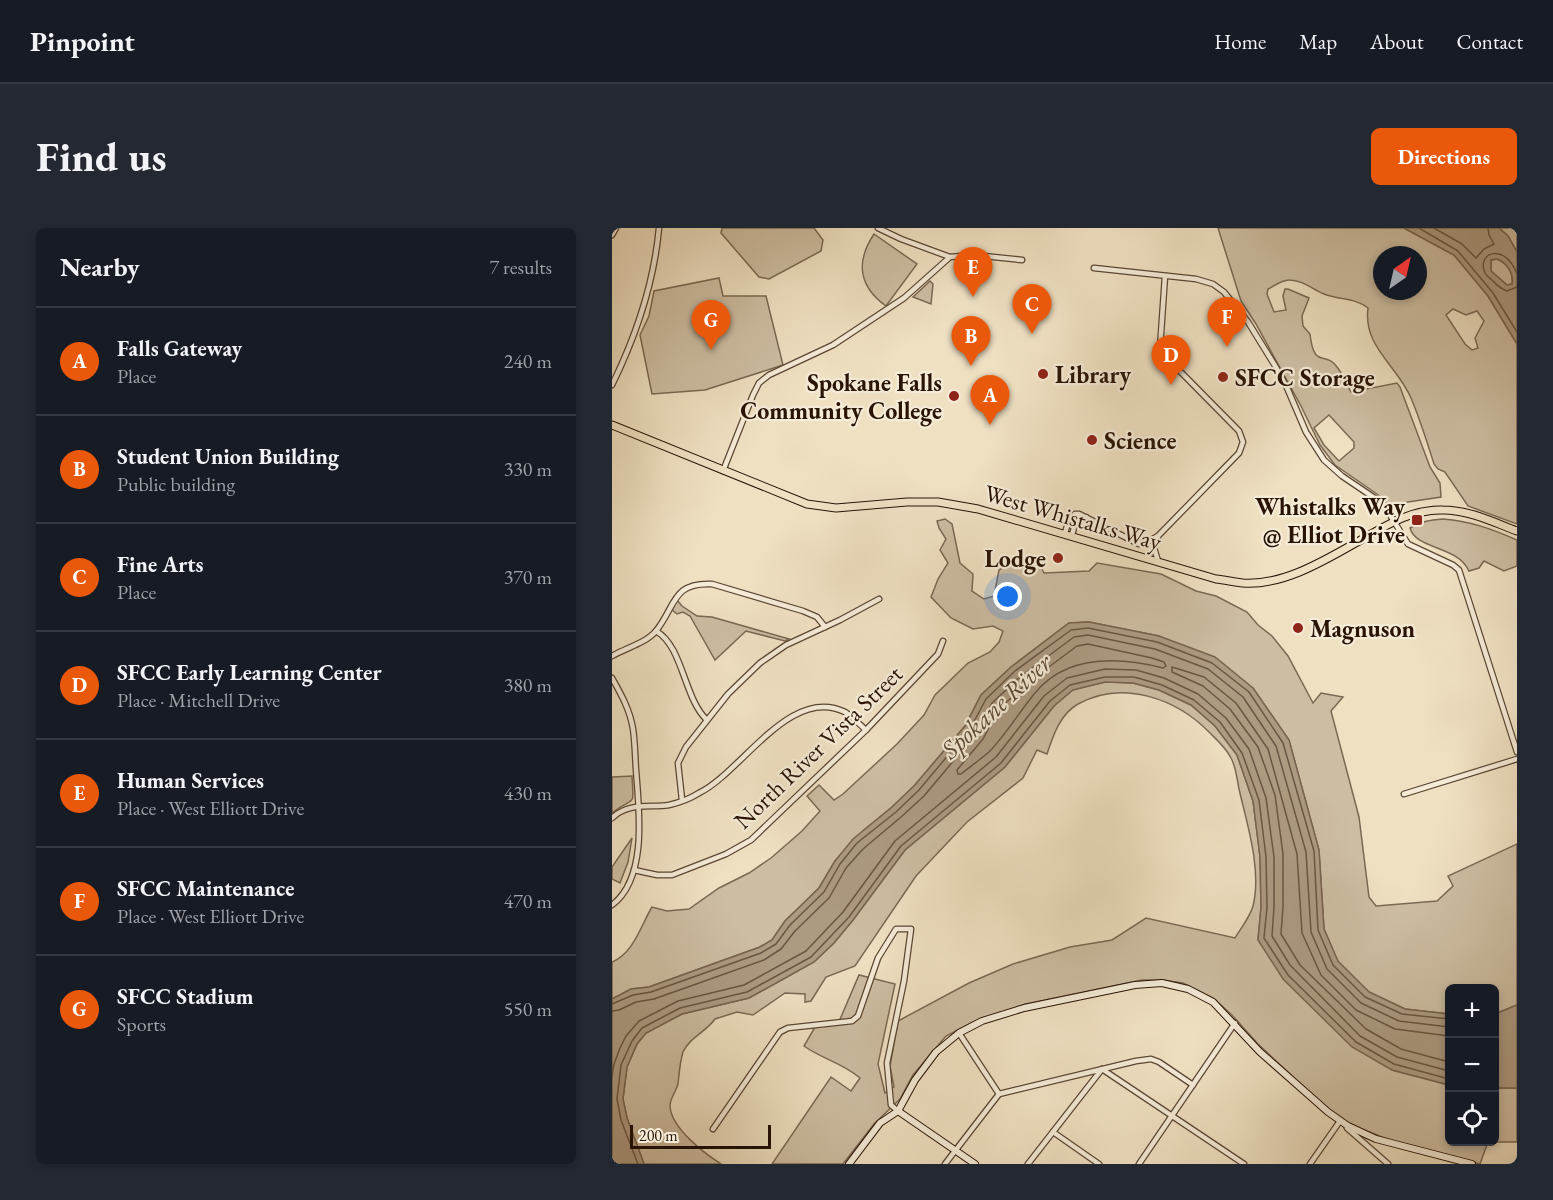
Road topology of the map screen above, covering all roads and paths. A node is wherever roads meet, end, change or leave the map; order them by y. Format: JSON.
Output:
{"nodes":[{"id":1,"x":616,"y":228,"type":"edge"},
{"id":2,"x":659,"y":228,"type":"edge"},
{"id":3,"x":878,"y":228,"type":"edge"},
{"id":4,"x":612,"y":235,"type":"edge"},
{"id":5,"x":950,"y":257,"type":"junction"},
{"id":6,"x":1022,"y":260,"type":"dead end"},
{"id":7,"x":1095,"y":268,"type":"dead end"},
{"id":8,"x":1166,"y":276,"type":"junction"},
{"id":9,"x":612,"y":386,"type":"edge"},
{"id":10,"x":612,"y":425,"type":"edge"},
{"id":11,"x":723,"y":471,"type":"junction"},
{"id":12,"x":1394,"y":522,"type":"junction"},
{"id":13,"x":1517,"y":531,"type":"edge"},
{"id":14,"x":1068,"y":534,"type":"junction"},
{"id":15,"x":1158,"y":536,"type":"junction"},
{"id":16,"x":1158,"y":561,"type":"junction"},
{"id":17,"x":879,"y":599,"type":"dead end"},
{"id":18,"x":825,"y":627,"type":"junction"},
{"id":19,"x":656,"y":631,"type":"junction"},
{"id":20,"x":943,"y":641,"type":"dead end"},
{"id":21,"x":612,"y":656,"type":"edge"},
{"id":22,"x":612,"y":678,"type":"edge"},
{"id":23,"x":707,"y":720,"type":"junction"},
{"id":24,"x":866,"y":730,"type":"junction"},
{"id":25,"x":1517,"y":752,"type":"edge"},
{"id":26,"x":1517,"y":759,"type":"edge"},
{"id":27,"x":1404,"y":794,"type":"dead end"},
{"id":28,"x":682,"y":800,"type":"junction"},
{"id":29,"x":639,"y":806,"type":"junction"},
{"id":30,"x":612,"y":818,"type":"edge"},
{"id":31,"x":634,"y":870,"type":"junction"},
{"id":32,"x":612,"y":905,"type":"edge"},
{"id":33,"x":1235,"y":1023,"type":"junction"},
{"id":34,"x":959,"y":1033,"type":"junction"},
{"id":35,"x":1102,"y":1069,"type":"junction"},
{"id":36,"x":1193,"y":1085,"type":"junction"},
{"id":37,"x":999,"y":1094,"type":"junction"},
{"id":38,"x":898,"y":1111,"type":"junction"},
{"id":39,"x":1172,"y":1116,"type":"junction"},
{"id":40,"x":1340,"y":1121,"type":"junction"},
{"id":41,"x":713,"y":1129,"type":"dead end"},
{"id":42,"x":1053,"y":1132,"type":"junction"},
{"id":43,"x":955,"y":1151,"type":"junction"},
{"id":44,"x":849,"y":1164,"type":"edge"},
{"id":45,"x":945,"y":1164,"type":"edge"},
{"id":46,"x":975,"y":1164,"type":"edge"},
{"id":47,"x":1028,"y":1164,"type":"edge"},
{"id":48,"x":1099,"y":1164,"type":"edge"},
{"id":49,"x":1139,"y":1164,"type":"edge"},
{"id":50,"x":1244,"y":1164,"type":"edge"},
{"id":51,"x":1310,"y":1164,"type":"edge"},
{"id":52,"x":1388,"y":1164,"type":"edge"},
{"id":53,"x":1472,"y":1164,"type":"edge"}],
"edges":[{"from":1,"to":4,"type":"street"},
{"from":2,"to":9,"type":"street"},
{"from":3,"to":5,"type":"street"},
{"from":5,"to":6,"type":"street"},
{"from":5,"to":11,"type":"street"},
{"from":7,"to":8,"type":"street"},
{"from":8,"to":12,"type":"street"},
{"from":8,"to":15,"type":"street"},
{"from":10,"to":11,"type":"main road","name":"West Whistalks Way"},
{"from":11,"to":14,"type":"main road","name":"West Whistalks Way"},
{"from":12,"to":13,"type":"main road","name":"West Whistalks Way"},
{"from":12,"to":16,"type":"main road","name":"West Whistalks Way"},
{"from":12,"to":25,"type":"street"},
{"from":14,"to":15,"type":"street"},
{"from":14,"to":16,"type":"main road","name":"West Whistalks Way"},
{"from":15,"to":16,"type":"street"},
{"from":17,"to":18,"type":"street"},
{"from":18,"to":19,"type":"street"},
{"from":18,"to":23,"type":"street"},
{"from":19,"to":21,"type":"street"},
{"from":19,"to":23,"type":"street"},
{"from":20,"to":24,"type":"street","name":"North River Vista Street"},
{"from":22,"to":29,"type":"street"},
{"from":23,"to":28,"type":"street"},
{"from":24,"to":28,"type":"street"},
{"from":24,"to":31,"type":"street","name":"North River Vista Street"},
{"from":26,"to":27,"type":"street"},
{"from":28,"to":29,"type":"street"},
{"from":29,"to":30,"type":"street"},
{"from":29,"to":31,"type":"street"},
{"from":31,"to":32,"type":"street"},
{"from":33,"to":34,"type":"street"},
{"from":33,"to":36,"type":"street"},
{"from":33,"to":40,"type":"street"},
{"from":34,"to":37,"type":"street"},
{"from":34,"to":38,"type":"street"},
{"from":35,"to":36,"type":"street"},
{"from":35,"to":37,"type":"street"},
{"from":35,"to":39,"type":"street"},
{"from":35,"to":42,"type":"street"},
{"from":36,"to":39,"type":"street"},
{"from":37,"to":43,"type":"street"},
{"from":38,"to":41,"type":"street"},
{"from":38,"to":43,"type":"street"},
{"from":38,"to":44,"type":"street"},
{"from":39,"to":49,"type":"street"},
{"from":39,"to":50,"type":"street"},
{"from":40,"to":51,"type":"street"},
{"from":40,"to":52,"type":"street"},
{"from":40,"to":53,"type":"street"},
{"from":42,"to":47,"type":"street"},
{"from":42,"to":48,"type":"street"},
{"from":43,"to":45,"type":"street"},
{"from":43,"to":46,"type":"street"}]}
